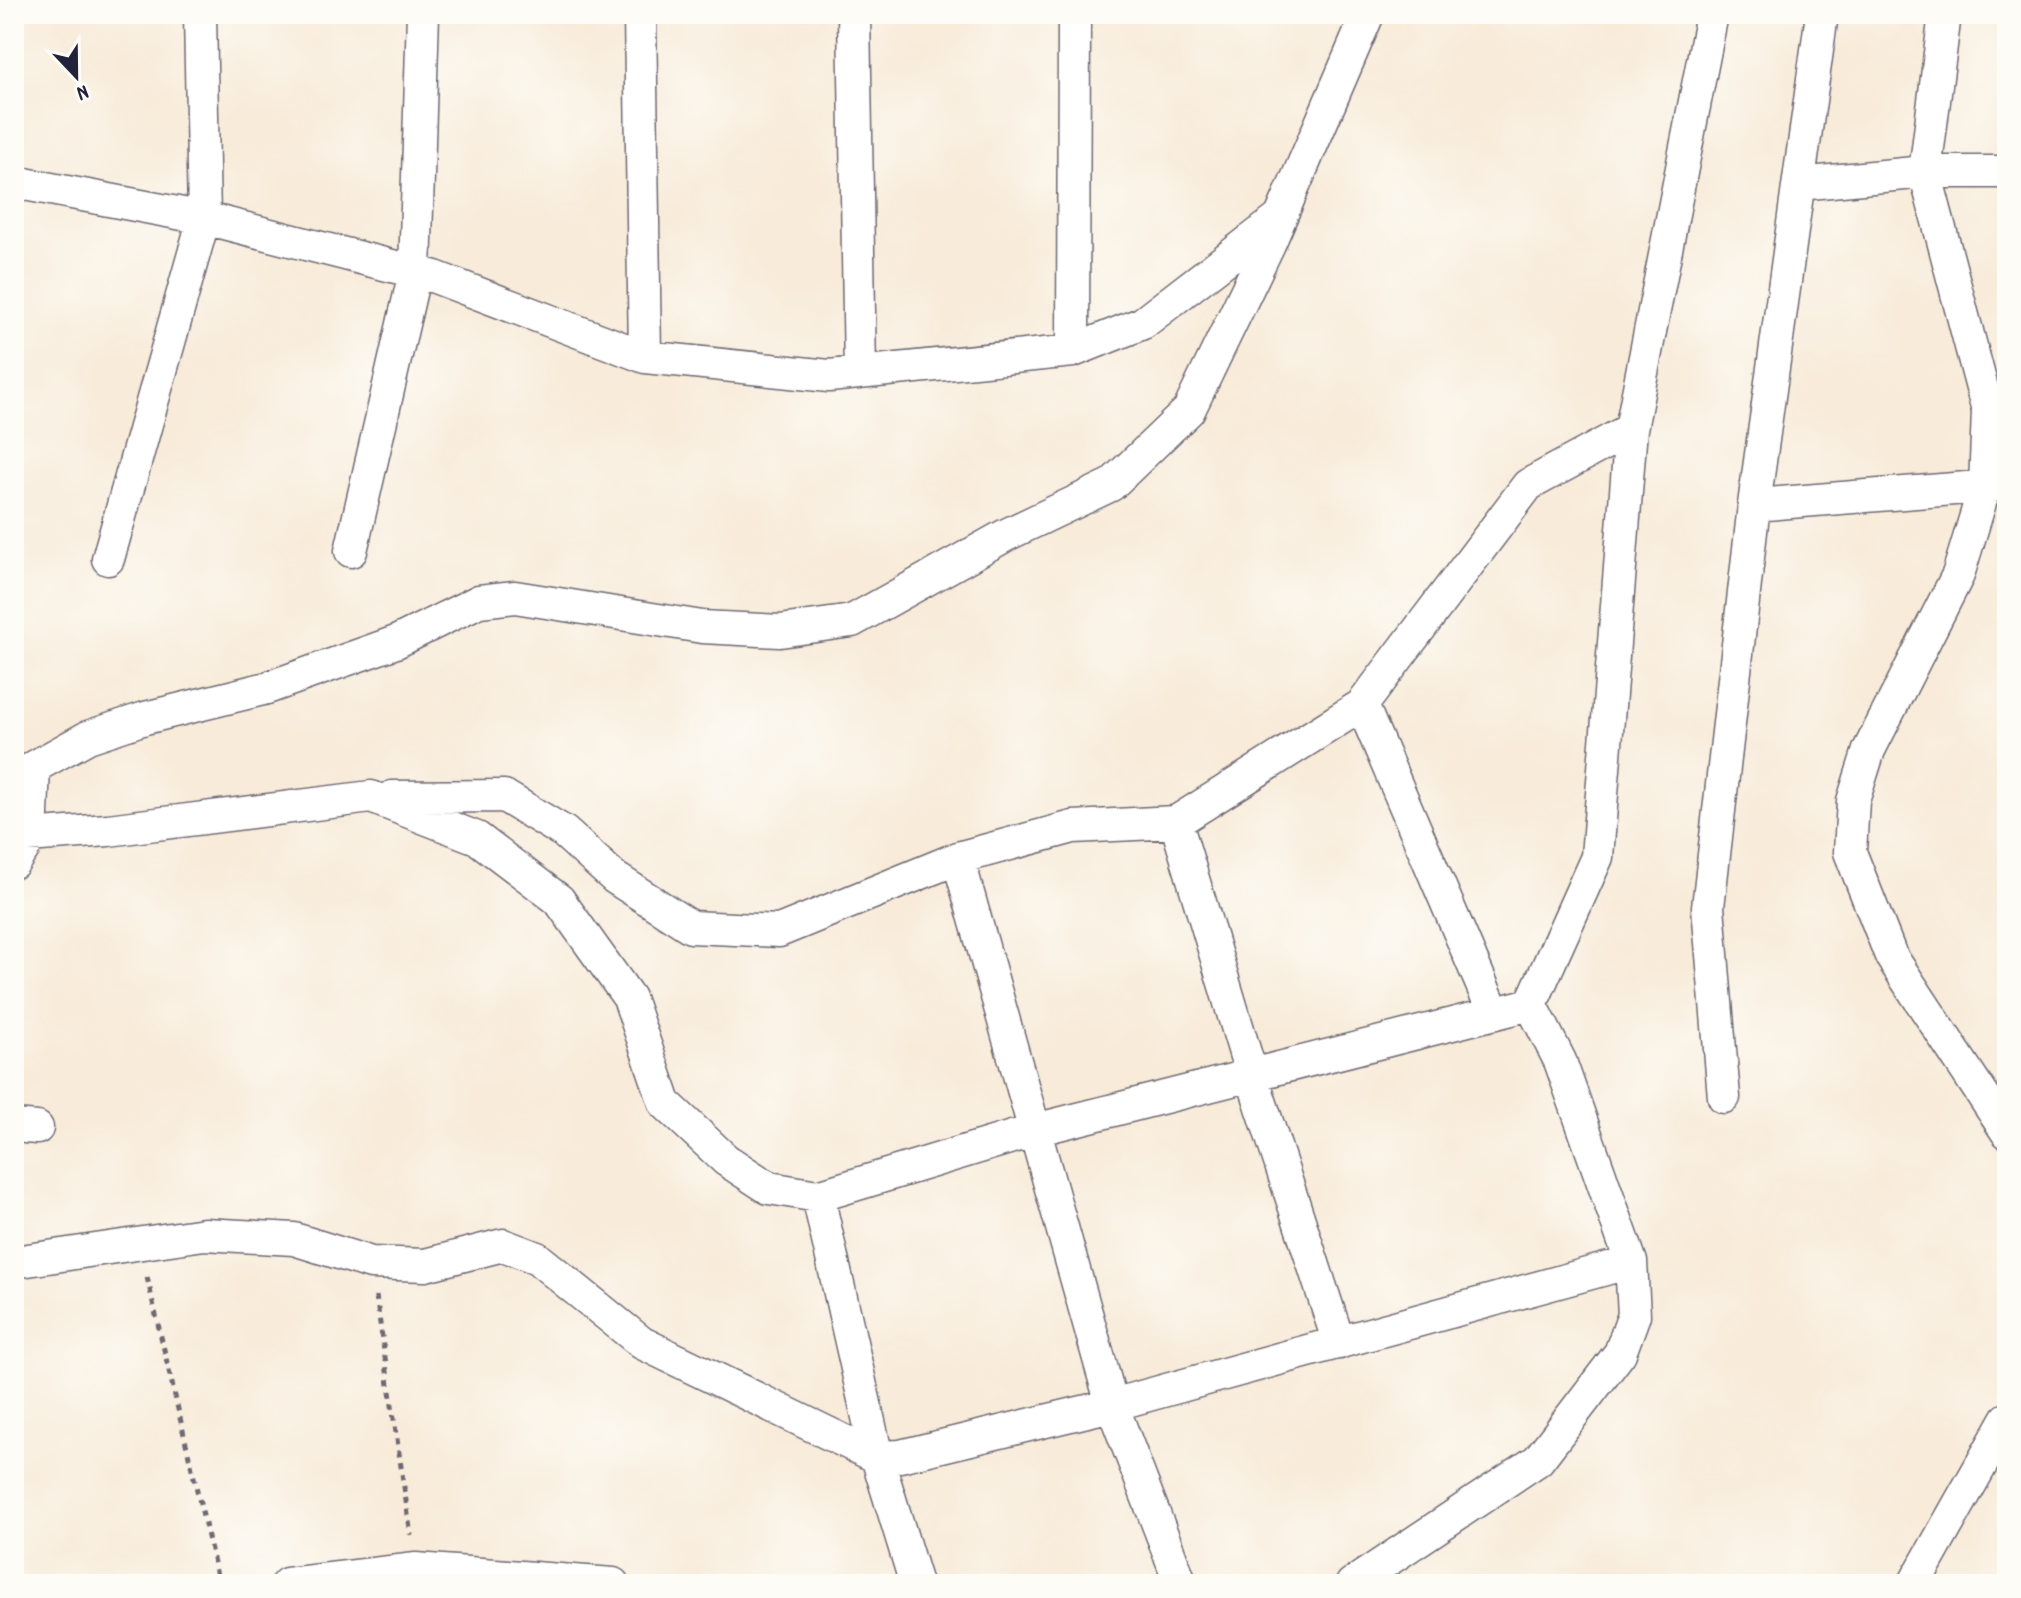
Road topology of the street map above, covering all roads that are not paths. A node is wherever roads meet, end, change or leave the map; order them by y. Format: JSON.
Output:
{"nodes":[{"id":1,"x":200,"y":14,"type":"edge"},
{"id":2,"x":423,"y":14,"type":"edge"},
{"id":3,"x":640,"y":14,"type":"edge"},
{"id":4,"x":854,"y":14,"type":"edge"},
{"id":5,"x":1074,"y":14,"type":"edge"},
{"id":6,"x":1368,"y":14,"type":"edge"},
{"id":7,"x":1712,"y":14,"type":"edge"},
{"id":8,"x":1822,"y":14,"type":"edge"},
{"id":9,"x":1945,"y":14,"type":"edge"},
{"id":10,"x":1925,"y":172,"type":"junction"},
{"id":11,"x":2007,"y":172,"type":"edge"},
{"id":12,"x":14,"y":182,"type":"edge"},
{"id":13,"x":1799,"y":184,"type":"junction"},
{"id":14,"x":204,"y":218,"type":"junction"},
{"id":15,"x":1277,"y":220,"type":"junction"},
{"id":16,"x":415,"y":272,"type":"junction"},
{"id":17,"x":1073,"y":351,"type":"junction"},
{"id":18,"x":645,"y":357,"type":"junction"},
{"id":19,"x":860,"y":373,"type":"junction"},
{"id":20,"x":1631,"y":429,"type":"junction"},
{"id":21,"x":1996,"y":486,"type":"edge"},
{"id":22,"x":1754,"y":505,"type":"junction"},
{"id":23,"x":351,"y":551,"type":"dead end"},
{"id":24,"x":108,"y":559,"type":"dead end"},
{"id":25,"x":1362,"y":705,"type":"junction"},
{"id":26,"x":24,"y":763,"type":"edge"},
{"id":27,"x":371,"y":797,"type":"junction"},
{"id":28,"x":1176,"y":822,"type":"junction"},
{"id":29,"x":20,"y":845,"type":"edge"},
{"id":30,"x":958,"y":858,"type":"junction"},
{"id":31,"x":1531,"y":1004,"type":"junction"},
{"id":32,"x":1494,"y":1013,"type":"junction"},
{"id":33,"x":1251,"y":1073,"type":"junction"},
{"id":34,"x":1724,"y":1097,"type":"dead end"},
{"id":35,"x":1035,"y":1130,"type":"junction"},
{"id":36,"x":2007,"y":1132,"type":"edge"},
{"id":37,"x":818,"y":1196,"type":"junction"},
{"id":38,"x":14,"y":1262,"type":"edge"},
{"id":39,"x":1631,"y":1262,"type":"junction"},
{"id":40,"x":1339,"y":1343,"type":"junction"},
{"id":41,"x":1112,"y":1405,"type":"junction"},
{"id":42,"x":2007,"y":1419,"type":"edge"},
{"id":43,"x":877,"y":1457,"type":"junction"},
{"id":44,"x":287,"y":1584,"type":"edge"},
{"id":45,"x":613,"y":1584,"type":"edge"},
{"id":46,"x":916,"y":1584,"type":"edge"},
{"id":47,"x":1181,"y":1584,"type":"edge"},
{"id":48,"x":1352,"y":1584,"type":"edge"},
{"id":49,"x":1914,"y":1584,"type":"edge"}],
"edges":[{"from":1,"to":14,"type":"street"},
{"from":2,"to":16,"type":"street"},
{"from":3,"to":18,"type":"street"},
{"from":4,"to":19,"type":"street"},
{"from":5,"to":17,"type":"street"},
{"from":6,"to":15,"type":"street"},
{"from":7,"to":20,"type":"street"},
{"from":8,"to":13,"type":"street"},
{"from":9,"to":10,"type":"street"},
{"from":10,"to":11,"type":"street"},
{"from":10,"to":13,"type":"street"},
{"from":10,"to":21,"type":"street"},
{"from":12,"to":14,"type":"street"},
{"from":13,"to":22,"type":"street"},
{"from":14,"to":16,"type":"street"},
{"from":14,"to":24,"type":"street"},
{"from":15,"to":17,"type":"street"},
{"from":15,"to":26,"type":"street"},
{"from":16,"to":18,"type":"street"},
{"from":16,"to":23,"type":"street"},
{"from":17,"to":19,"type":"street"},
{"from":18,"to":19,"type":"street"},
{"from":20,"to":25,"type":"street"},
{"from":20,"to":31,"type":"street"},
{"from":21,"to":22,"type":"street"},
{"from":21,"to":36,"type":"street"},
{"from":22,"to":34,"type":"street"},
{"from":25,"to":28,"type":"street"},
{"from":25,"to":32,"type":"street"},
{"from":26,"to":29,"type":"street"},
{"from":27,"to":29,"type":"street"},
{"from":27,"to":30,"type":"street"},
{"from":27,"to":37,"type":"street"},
{"from":28,"to":30,"type":"street"},
{"from":28,"to":33,"type":"street"},
{"from":30,"to":35,"type":"street"},
{"from":31,"to":32,"type":"street"},
{"from":31,"to":39,"type":"street"},
{"from":32,"to":33,"type":"street"},
{"from":33,"to":35,"type":"street"},
{"from":33,"to":40,"type":"street"},
{"from":35,"to":37,"type":"street"},
{"from":35,"to":41,"type":"street"},
{"from":37,"to":43,"type":"street"},
{"from":38,"to":43,"type":"street"},
{"from":39,"to":40,"type":"street"},
{"from":39,"to":48,"type":"street"},
{"from":40,"to":41,"type":"street"},
{"from":41,"to":43,"type":"street"},
{"from":41,"to":47,"type":"street"},
{"from":42,"to":49,"type":"street"},
{"from":43,"to":46,"type":"street"},
{"from":44,"to":45,"type":"street"}]}
